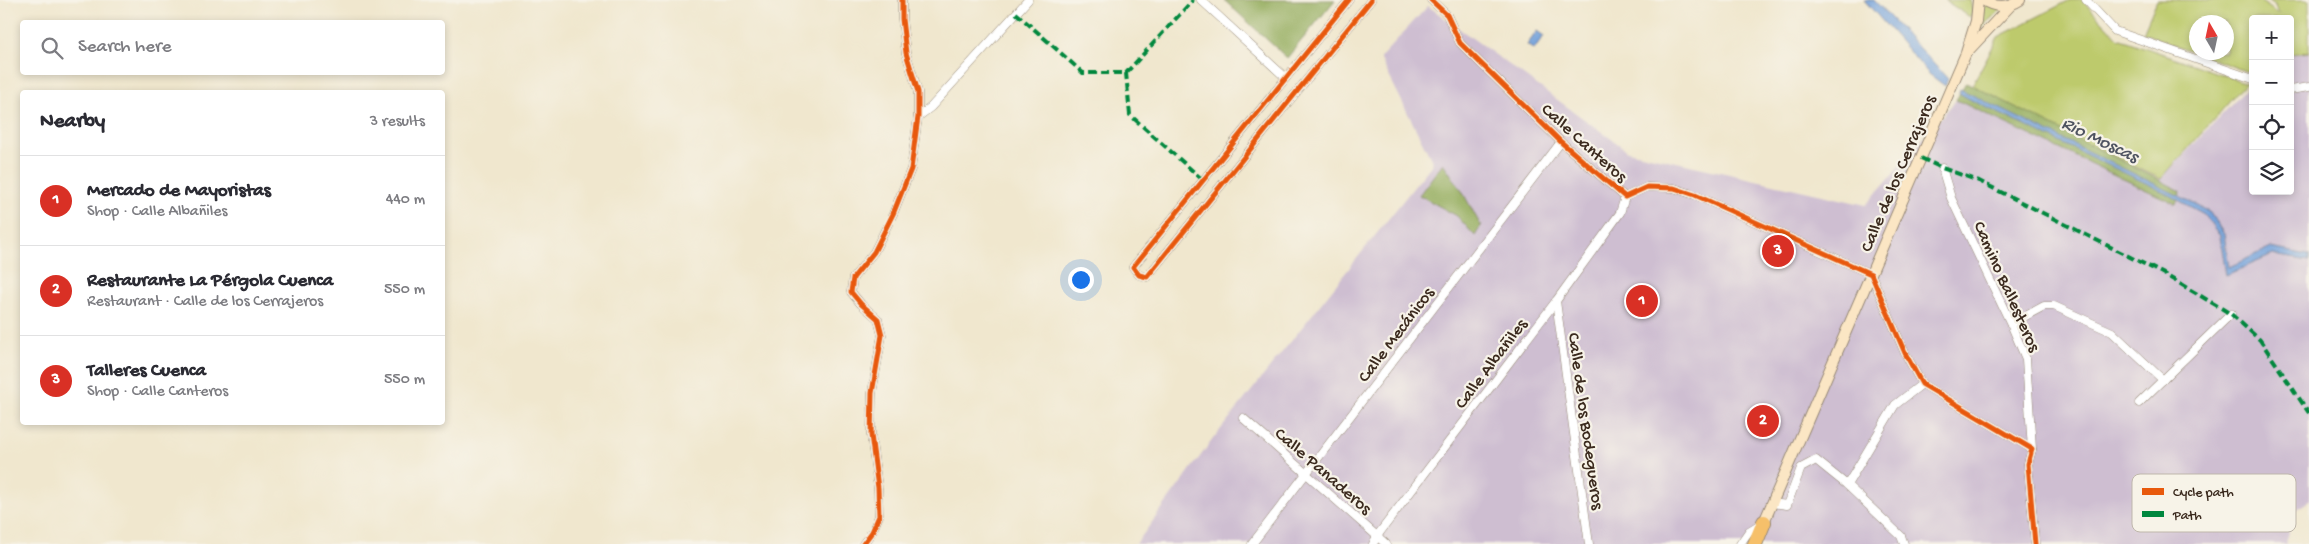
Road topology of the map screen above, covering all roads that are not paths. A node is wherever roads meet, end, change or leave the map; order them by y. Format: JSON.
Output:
{"nodes":[{"id":1,"x":902,"y":0,"type":"edge"},
{"id":2,"x":1028,"y":0,"type":"edge"},
{"id":3,"x":1201,"y":0,"type":"edge"},
{"id":4,"x":1349,"y":0,"type":"edge"},
{"id":5,"x":1371,"y":0,"type":"edge"},
{"id":6,"x":1431,"y":0,"type":"edge"},
{"id":7,"x":1978,"y":0,"type":"edge"},
{"id":8,"x":1983,"y":0,"type":"edge"},
{"id":9,"x":2086,"y":0,"type":"edge"},
{"id":10,"x":2015,"y":2,"type":"edge"},
{"id":11,"x":1966,"y":53,"type":"junction"},
{"id":12,"x":1286,"y":78,"type":"junction"},
{"id":13,"x":2249,"y":78,"type":"edge"},
{"id":14,"x":2309,"y":88,"type":"edge"},
{"id":15,"x":2294,"y":90,"type":"edge"},
{"id":16,"x":918,"y":117,"type":"junction"},
{"id":17,"x":1561,"y":142,"type":"junction"},
{"id":18,"x":1942,"y":168,"type":"dead end"},
{"id":19,"x":1625,"y":197,"type":"junction"},
{"id":20,"x":1871,"y":274,"type":"junction"},
{"id":21,"x":1556,"y":301,"type":"junction"},
{"id":22,"x":2231,"y":314,"type":"dead end"},
{"id":23,"x":2011,"y":324,"type":"junction"},
{"id":24,"x":2163,"y":380,"type":"junction"},
{"id":25,"x":1922,"y":384,"type":"junction"},
{"id":26,"x":2139,"y":403,"type":"dead end"},
{"id":27,"x":1243,"y":418,"type":"dead end"},
{"id":28,"x":2032,"y":449,"type":"junction"},
{"id":29,"x":1307,"y":474,"type":"junction"},
{"id":30,"x":1846,"y":485,"type":"junction"},
{"id":31,"x":1772,"y":502,"type":"junction"},
{"id":32,"x":1764,"y":522,"type":"junction"},
{"id":33,"x":1377,"y":536,"type":"junction"},
{"id":34,"x":863,"y":544,"type":"edge"},
{"id":35,"x":1252,"y":544,"type":"edge"},
{"id":36,"x":1373,"y":544,"type":"edge"},
{"id":37,"x":1386,"y":544,"type":"edge"},
{"id":38,"x":1589,"y":544,"type":"edge"},
{"id":39,"x":1740,"y":544,"type":"edge"},
{"id":40,"x":1755,"y":544,"type":"edge"},
{"id":41,"x":1904,"y":544,"type":"edge"},
{"id":42,"x":2035,"y":544,"type":"edge"}],
"edges":[{"from":1,"to":16,"type":"street"},
{"from":2,"to":16,"type":"street"},
{"from":3,"to":12,"type":"street"},
{"from":4,"to":12,"type":"street"},
{"from":5,"to":12,"type":"street"},
{"from":6,"to":17,"type":"street","name":"Calle Canteros"},
{"from":7,"to":11,"type":"main road","name":"Calle de los Cerrajeros"},
{"from":8,"to":10,"type":"main road"},
{"from":9,"to":13,"type":"street"},
{"from":10,"to":11,"type":"main road","name":"Calle de los Cerrajeros"},
{"from":11,"to":20,"type":"main road","name":"Calle de los Cerrajeros"},
{"from":14,"to":15,"type":"street"},
{"from":16,"to":34,"type":"street"},
{"from":17,"to":19,"type":"street","name":"Calle Canteros"},
{"from":17,"to":29,"type":"street","name":"Calle Mecánicos"},
{"from":18,"to":23,"type":"street","name":"Camino Ballesteros"},
{"from":19,"to":20,"type":"street","name":"Calle Canteros"},
{"from":19,"to":21,"type":"street","name":"Calle Albañiles"},
{"from":20,"to":25,"type":"street"},
{"from":20,"to":31,"type":"main road","name":"Calle de los Cerrajeros"},
{"from":21,"to":33,"type":"street","name":"Calle Albañiles"},
{"from":21,"to":38,"type":"street","name":"Calle de los Bodegueros"},
{"from":22,"to":24,"type":"street"},
{"from":23,"to":24,"type":"street"},
{"from":23,"to":28,"type":"street","name":"Camino Ballesteros"},
{"from":24,"to":26,"type":"street"},
{"from":25,"to":28,"type":"street"},
{"from":25,"to":30,"type":"street"},
{"from":27,"to":29,"type":"street","name":"Calle Panaderos"},
{"from":28,"to":42,"type":"street","name":"Camino Ballesteros"},
{"from":29,"to":33,"type":"street","name":"Calle Panaderos"},
{"from":29,"to":35,"type":"street","name":"Calle Mecánicos"},
{"from":30,"to":31,"type":"street"},
{"from":30,"to":41,"type":"street"},
{"from":31,"to":32,"type":"main road","name":"Calle de los Cerrajeros"},
{"from":32,"to":39,"type":"street","name":"Calle de los Cerrajeros"},
{"from":32,"to":40,"type":"highway"},
{"from":33,"to":36,"type":"street","name":"Calle Albañiles"},
{"from":33,"to":37,"type":"street","name":"Calle Panaderos"}]}
